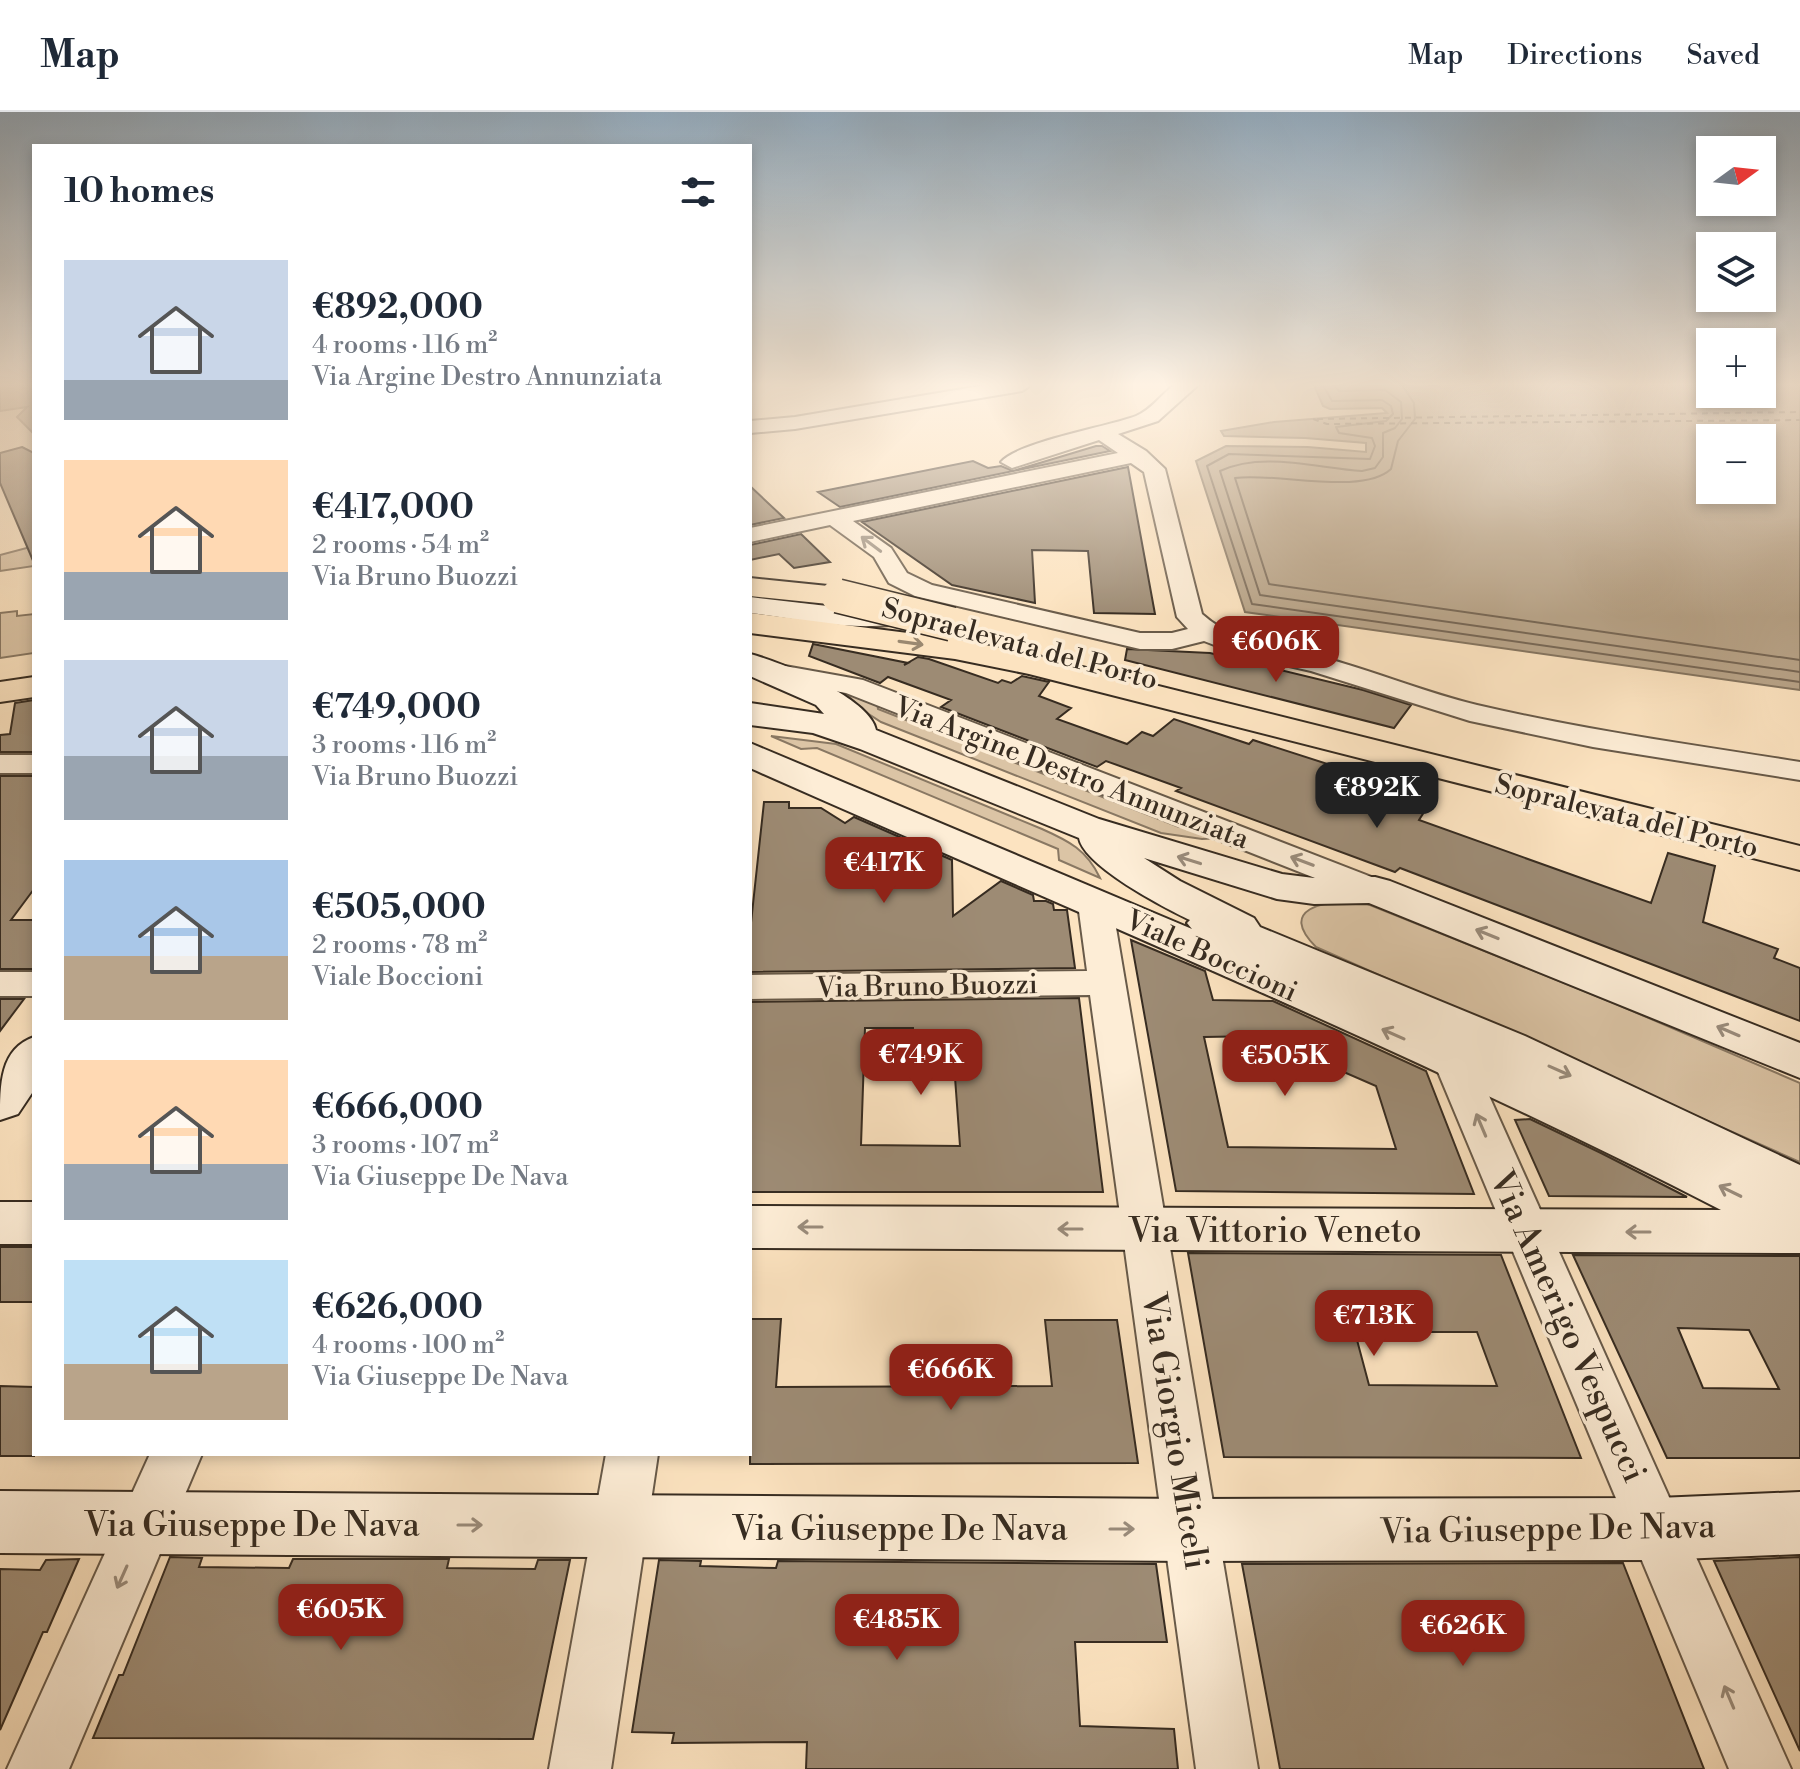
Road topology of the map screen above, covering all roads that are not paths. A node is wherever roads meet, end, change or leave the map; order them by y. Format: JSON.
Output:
{"nodes":[{"id":1,"x":1012,"y":462,"type":"edge"},
{"id":2,"x":1103,"y":462,"type":"edge"},
{"id":3,"x":1147,"y":462,"type":"edge"},
{"id":4,"x":1016,"y":480,"type":"junction"},
{"id":5,"x":832,"y":516,"type":"junction"},
{"id":6,"x":752,"y":535,"type":"edge"},
{"id":7,"x":752,"y":587,"type":"edge"},
{"id":8,"x":752,"y":605,"type":"edge"},
{"id":9,"x":952,"y":611,"type":"junction"},
{"id":10,"x":752,"y":623,"type":"edge"},
{"id":11,"x":820,"y":630,"type":"junction"},
{"id":12,"x":752,"y":631,"type":"edge"},
{"id":13,"x":1207,"y":632,"type":"junction"},
{"id":14,"x":32,"y":666,"type":"edge"},
{"id":15,"x":0,"y":671,"type":"edge"},
{"id":16,"x":755,"y":671,"type":"edge"},
{"id":17,"x":32,"y":687,"type":"edge"},
{"id":18,"x":0,"y":692,"type":"edge"},
{"id":19,"x":752,"y":714,"type":"edge"},
{"id":20,"x":873,"y":741,"type":"junction"},
{"id":21,"x":752,"y":755,"type":"edge"},
{"id":22,"x":0,"y":764,"type":"edge"},
{"id":23,"x":32,"y":764,"type":"edge"},
{"id":24,"x":1800,"y":771,"type":"edge"},
{"id":25,"x":1673,"y":819,"type":"junction"},
{"id":26,"x":1085,"y":827,"type":"junction"},
{"id":27,"x":1800,"y":841,"type":"edge"},
{"id":28,"x":1800,"y":858,"type":"edge"},
{"id":29,"x":1375,"y":890,"type":"junction"},
{"id":30,"x":1095,"y":904,"type":"junction"},
{"id":31,"x":1309,"y":961,"type":"junction"},
{"id":32,"x":1105,"y":983,"type":"junction"},
{"id":33,"x":0,"y":984,"type":"edge"},
{"id":34,"x":32,"y":984,"type":"edge"},
{"id":35,"x":752,"y":987,"type":"edge"},
{"id":36,"x":32,"y":1056,"type":"edge"},
{"id":37,"x":1453,"y":1060,"type":"junction"},
{"id":38,"x":1800,"y":1061,"type":"edge"},
{"id":39,"x":0,"y":1102,"type":"edge"},
{"id":40,"x":1800,"y":1189,"type":"edge"},
{"id":41,"x":0,"y":1223,"type":"edge"},
{"id":42,"x":32,"y":1223,"type":"edge"},
{"id":43,"x":1800,"y":1226,"type":"edge"},
{"id":44,"x":752,"y":1227,"type":"edge"},
{"id":45,"x":1143,"y":1229,"type":"junction"},
{"id":46,"x":1527,"y":1231,"type":"junction"},
{"id":47,"x":1800,"y":1232,"type":"edge"},
{"id":48,"x":175,"y":1456,"type":"edge"},
{"id":49,"x":632,"y":1456,"type":"edge"},
{"id":50,"x":0,"y":1522,"type":"edge"},
{"id":51,"x":1800,"y":1523,"type":"edge"},
{"id":52,"x":145,"y":1524,"type":"junction"},
{"id":53,"x":619,"y":1526,"type":"junction"},
{"id":54,"x":1658,"y":1529,"type":"junction"},
{"id":55,"x":1193,"y":1530,"type":"junction"},
{"id":56,"x":38,"y":1769,"type":"edge"},
{"id":57,"x":580,"y":1769,"type":"edge"},
{"id":58,"x":1227,"y":1769,"type":"edge"},
{"id":59,"x":1760,"y":1769,"type":"edge"}],
"edges":[{"from":1,"to":4,"type":"street"},
{"from":2,"to":4,"type":"street"},
{"from":3,"to":13,"type":"street"},
{"from":4,"to":5,"type":"street"},
{"from":5,"to":6,"type":"street"},
{"from":9,"to":5,"type":"street","one_way":true},
{"from":7,"to":9,"type":"main road","name":"Sopraelevata del Porto","bridge":true},
{"from":8,"to":9,"type":"street"},
{"from":9,"to":13,"type":"street"},
{"from":9,"to":25,"type":"main road","name":"Sopraelevata del Porto"},
{"from":10,"to":11,"type":"main road","name":"Sopralevata del Porto"},
{"from":11,"to":12,"type":"street"},
{"from":11,"to":25,"type":"main road","name":"Sopralevata del Porto","one_way":true},
{"from":13,"to":24,"type":"street"},
{"from":14,"to":15,"type":"main road"},
{"from":16,"to":20,"type":"street","name":"Via Argine Destro Annunziata"},
{"from":29,"to":16,"type":"street","name":"Via Argine Destro Annunziata","one_way":true},
{"from":17,"to":18,"type":"main road"},
{"from":19,"to":20,"type":"street","name":"Via Argine Destro Annunziata"},
{"from":20,"to":26,"type":"street","name":"Via Argine Destro Annunziata"},
{"from":21,"to":30,"type":"street","name":"Viale Boccioni"},
{"from":21,"to":31,"type":"street","name":"Viale Boccioni"},
{"from":22,"to":23,"type":"street"},
{"from":25,"to":27,"type":"main road","name":"Sopraelevata del Porto"},
{"from":25,"to":28,"type":"main road","name":"Sopralevata del Porto"},
{"from":29,"to":26,"type":"street","name":"Via Argine Destro Annunziata","one_way":true},
{"from":26,"to":31,"type":"street"},
{"from":38,"to":29,"type":"street","name":"Via Argine Destro Annunziata","one_way":true},
{"from":30,"to":32,"type":"street","name":"Via Giorgio Miceli"},
{"from":37,"to":30,"type":"street","name":"Viale Boccioni","one_way":true},
{"from":31,"to":40,"type":"street","name":"Viale Boccioni","one_way":true},
{"from":32,"to":35,"type":"street","name":"Via Bruno Buozzi"},
{"from":32,"to":45,"type":"street","name":"Via Giorgio Miceli"},
{"from":33,"to":34,"type":"street"},
{"from":36,"to":39,"type":"street"},
{"from":43,"to":37,"type":"street","name":"Viale Boccioni","one_way":true},
{"from":46,"to":37,"type":"street","name":"Via Amerigo Vespucci","one_way":true},
{"from":41,"to":42,"type":"street"},
{"from":45,"to":44,"type":"street","name":"Via Vittorio Veneto","one_way":true},
{"from":45,"to":46,"type":"street","name":"Via Vittorio Veneto"},
{"from":45,"to":55,"type":"street","name":"Via Giorgio Miceli"},
{"from":47,"to":46,"type":"street","name":"Via Vittorio Veneto","one_way":true},
{"from":46,"to":54,"type":"street","name":"Via Amerigo Vespucci"},
{"from":48,"to":52,"type":"street"},
{"from":49,"to":53,"type":"street"},
{"from":50,"to":52,"type":"street","name":"Via Giuseppe De Nava"},
{"from":51,"to":54,"type":"street","name":"Via Giuseppe De Nava"},
{"from":52,"to":53,"type":"street","name":"Via Giuseppe De Nava","one_way":true},
{"from":52,"to":56,"type":"street","one_way":true},
{"from":53,"to":55,"type":"street","name":"Via Giuseppe De Nava","one_way":true},
{"from":53,"to":57,"type":"street"},
{"from":54,"to":55,"type":"street","name":"Via Giuseppe De Nava"},
{"from":59,"to":54,"type":"street","name":"Via Amerigo Vespucci","one_way":true},
{"from":55,"to":58,"type":"street","name":"Via Giorgio Miceli"}]}
